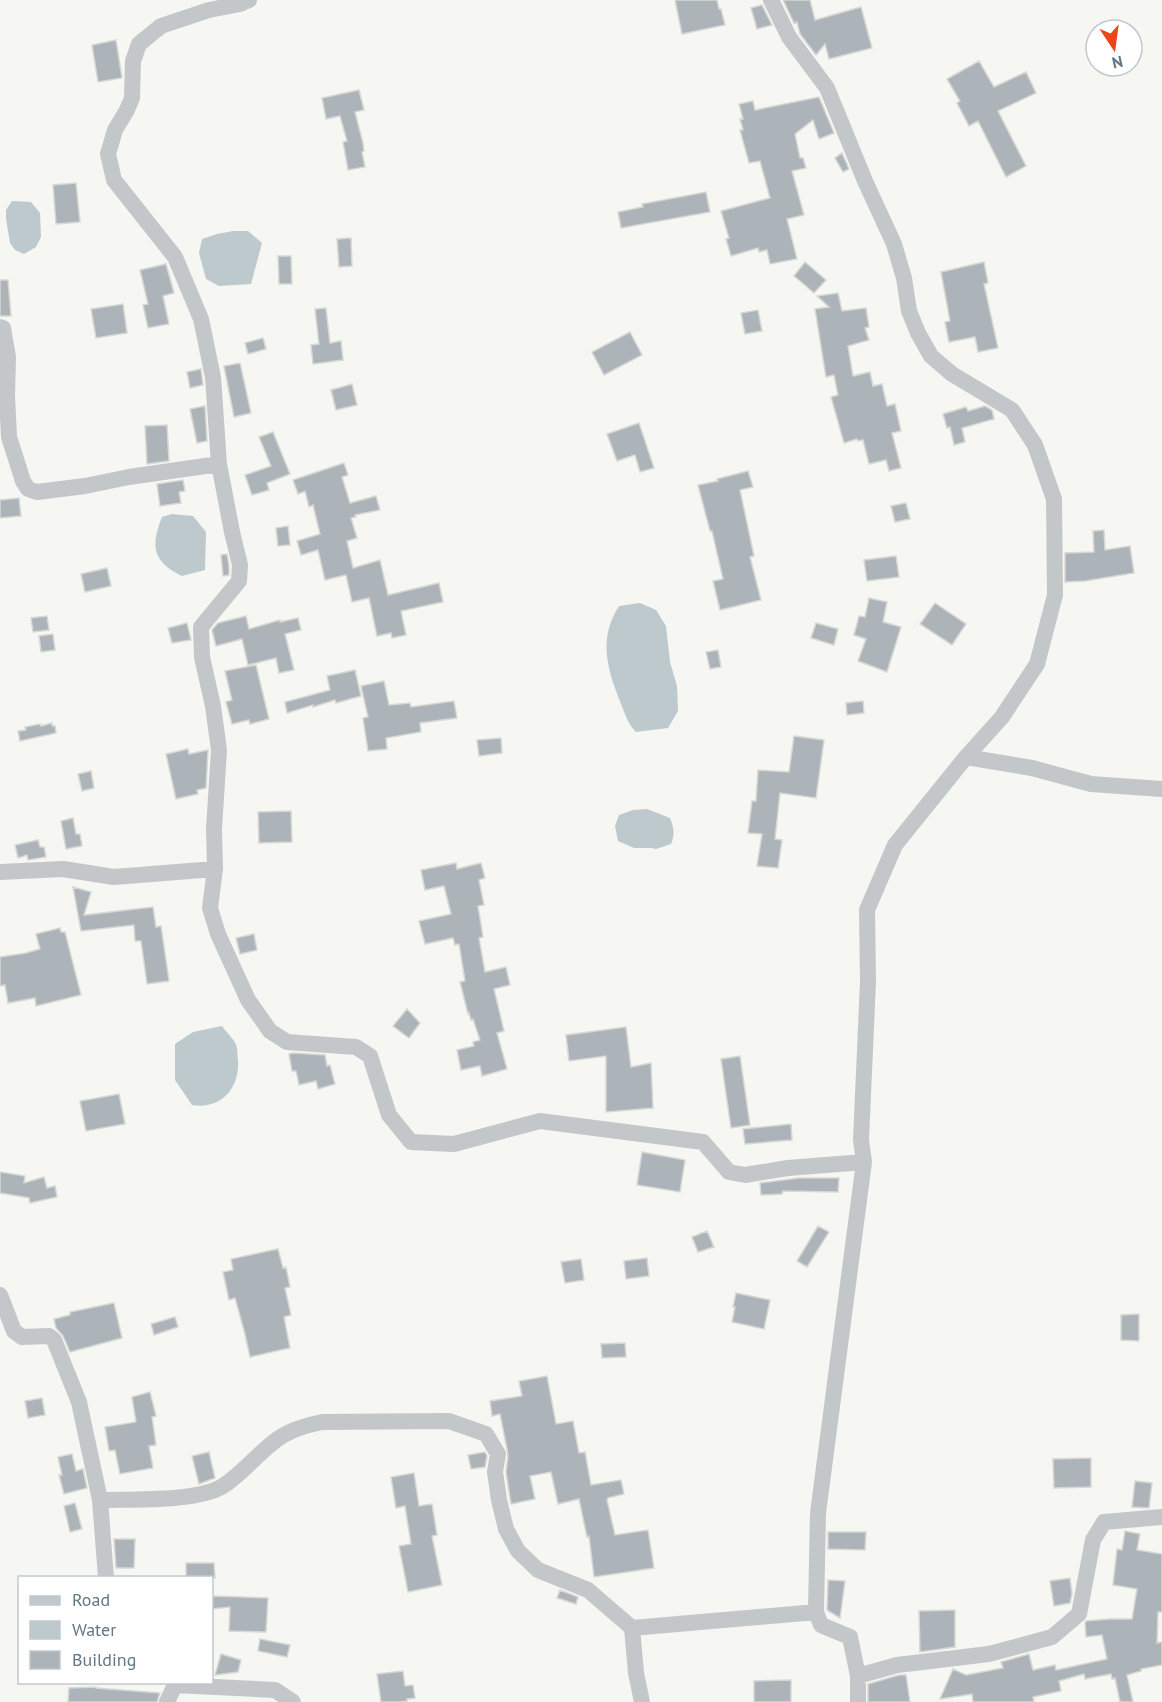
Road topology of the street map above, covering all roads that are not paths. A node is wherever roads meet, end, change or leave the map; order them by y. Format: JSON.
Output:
{"nodes":[{"id":1,"x":249,"y":0,"type":"edge"},
{"id":2,"x":771,"y":0,"type":"edge"},
{"id":3,"x":0,"y":327,"type":"edge"},
{"id":4,"x":219,"y":464,"type":"junction"},
{"id":5,"x":966,"y":756,"type":"junction"},
{"id":6,"x":1162,"y":789,"type":"edge"},
{"id":7,"x":215,"y":869,"type":"junction"},
{"id":8,"x":0,"y":872,"type":"edge"},
{"id":9,"x":864,"y":1162,"type":"junction"},
{"id":10,"x":0,"y":1295,"type":"edge"},
{"id":11,"x":100,"y":1500,"type":"junction"},
{"id":12,"x":1162,"y":1517,"type":"edge"},
{"id":13,"x":106,"y":1576,"type":"edge"},
{"id":14,"x":816,"y":1612,"type":"junction"},
{"id":15,"x":632,"y":1628,"type":"junction"},
{"id":16,"x":858,"y":1676,"type":"junction"},
{"id":17,"x":175,"y":1684,"type":"edge"},
{"id":18,"x":167,"y":1702,"type":"edge"},
{"id":19,"x":293,"y":1702,"type":"edge"},
{"id":20,"x":642,"y":1702,"type":"edge"},
{"id":21,"x":858,"y":1702,"type":"edge"}],
"edges":[{"from":1,"to":4,"type":"street"},
{"from":2,"to":5,"type":"street"},
{"from":3,"to":4,"type":"street"},
{"from":4,"to":7,"type":"street"},
{"from":5,"to":6,"type":"street"},
{"from":5,"to":9,"type":"street"},
{"from":7,"to":8,"type":"street"},
{"from":7,"to":9,"type":"street"},
{"from":9,"to":14,"type":"street"},
{"from":10,"to":11,"type":"street"},
{"from":11,"to":13,"type":"street"},
{"from":11,"to":15,"type":"street"},
{"from":12,"to":16,"type":"street"},
{"from":14,"to":15,"type":"street"},
{"from":14,"to":16,"type":"street"},
{"from":15,"to":20,"type":"street"},
{"from":16,"to":21,"type":"street"},
{"from":17,"to":18,"type":"street"},
{"from":17,"to":19,"type":"street"}]}
